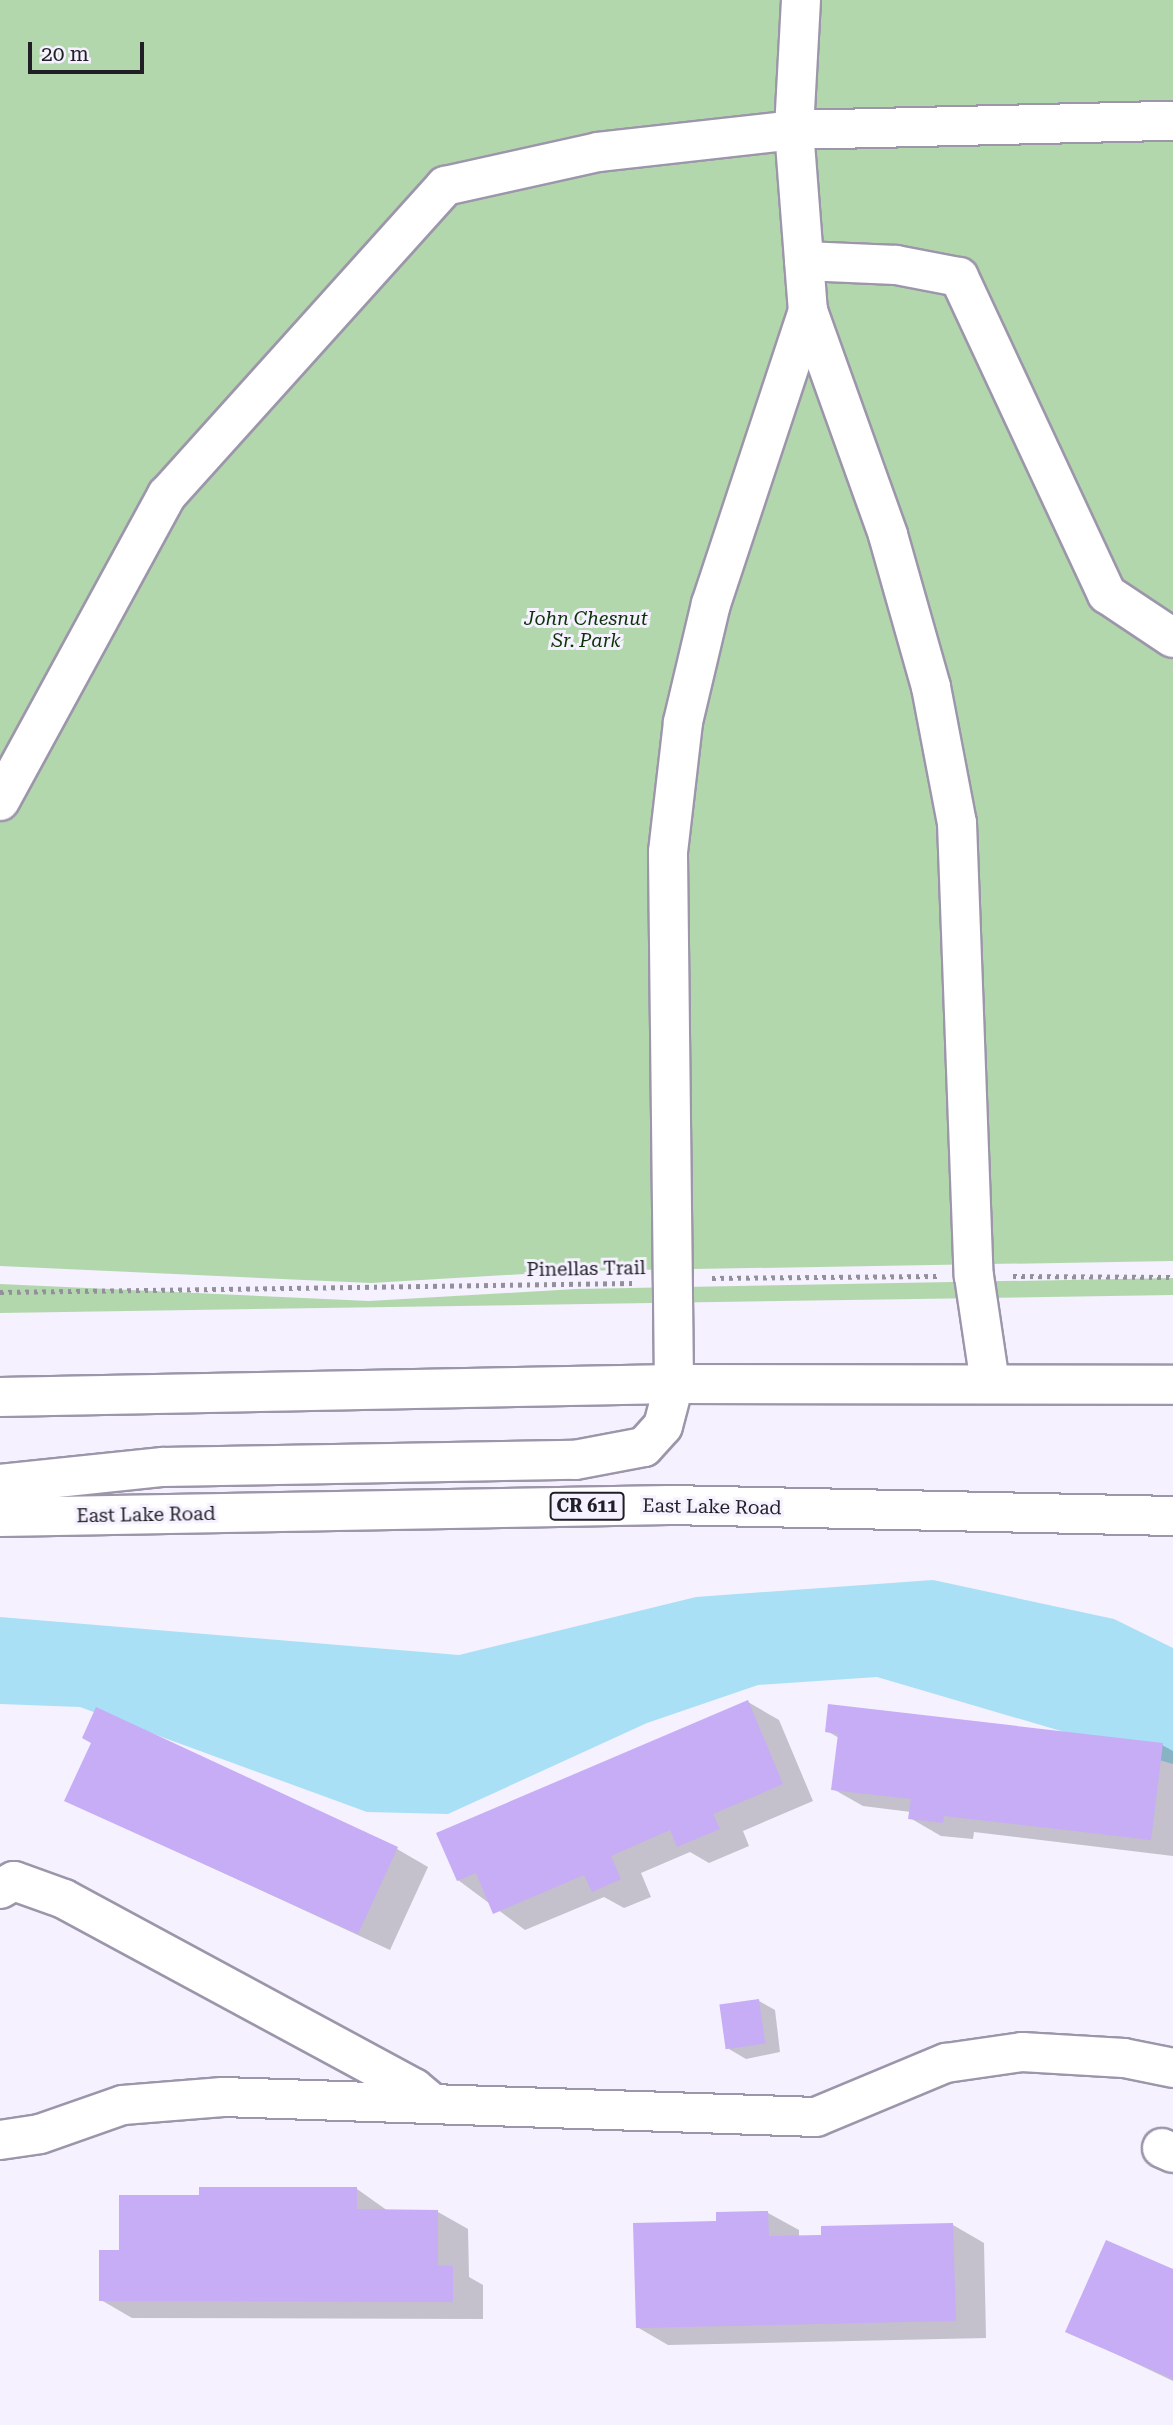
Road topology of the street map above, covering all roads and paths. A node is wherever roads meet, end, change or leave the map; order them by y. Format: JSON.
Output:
{"nodes":[{"id":1,"x":801,"y":0,"type":"edge"},
{"id":2,"x":1173,"y":121,"type":"edge"},
{"id":3,"x":794,"y":130,"type":"junction"},
{"id":4,"x":804,"y":261,"type":"junction"},
{"id":5,"x":808,"y":311,"type":"junction"},
{"id":6,"x":1173,"y":638,"type":"edge"},
{"id":7,"x":0,"y":801,"type":"edge"},
{"id":8,"x":974,"y":1276,"type":"junction"},
{"id":9,"x":1173,"y":1277,"type":"edge"},
{"id":10,"x":672,"y":1282,"type":"junction"},
{"id":11,"x":0,"y":1293,"type":"edge"},
{"id":12,"x":990,"y":1383,"type":"junction"},
{"id":13,"x":674,"y":1384,"type":"junction"},
{"id":14,"x":1173,"y":1385,"type":"edge"},
{"id":15,"x":0,"y":1397,"type":"edge"},
{"id":16,"x":0,"y":1484,"type":"edge"},
{"id":17,"x":1173,"y":1516,"type":"edge"},
{"id":18,"x":0,"y":1517,"type":"edge"},
{"id":19,"x":0,"y":1889,"type":"edge"},
{"id":20,"x":1173,"y":2068,"type":"edge"},
{"id":21,"x":433,"y":2105,"type":"junction"},
{"id":22,"x":0,"y":2140,"type":"edge"}],
"edges":[{"from":1,"to":3,"type":"main road"},
{"from":2,"to":3,"type":"main road"},
{"from":3,"to":4,"type":"main road"},
{"from":3,"to":7,"type":"main road"},
{"from":4,"to":5,"type":"main road"},
{"from":4,"to":6,"type":"main road"},
{"from":5,"to":8,"type":"main road"},
{"from":5,"to":10,"type":"main road"},
{"from":8,"to":9,"type":"path","name":"Pinellas Trail"},
{"from":8,"to":10,"type":"path","name":"Pinellas Trail"},
{"from":8,"to":12,"type":"main road"},
{"from":10,"to":11,"type":"path","name":"Pinellas Trail"},
{"from":10,"to":13,"type":"main road"},
{"from":12,"to":13,"type":"main road"},
{"from":12,"to":14,"type":"main road"},
{"from":13,"to":15,"type":"main road"},
{"from":13,"to":16,"type":"main road"},
{"from":17,"to":18,"type":"main road","name":"East Lake Road","number":"CR 611"},
{"from":19,"to":21,"type":"main road"},
{"from":20,"to":21,"type":"main road"},
{"from":21,"to":22,"type":"main road"}]}
